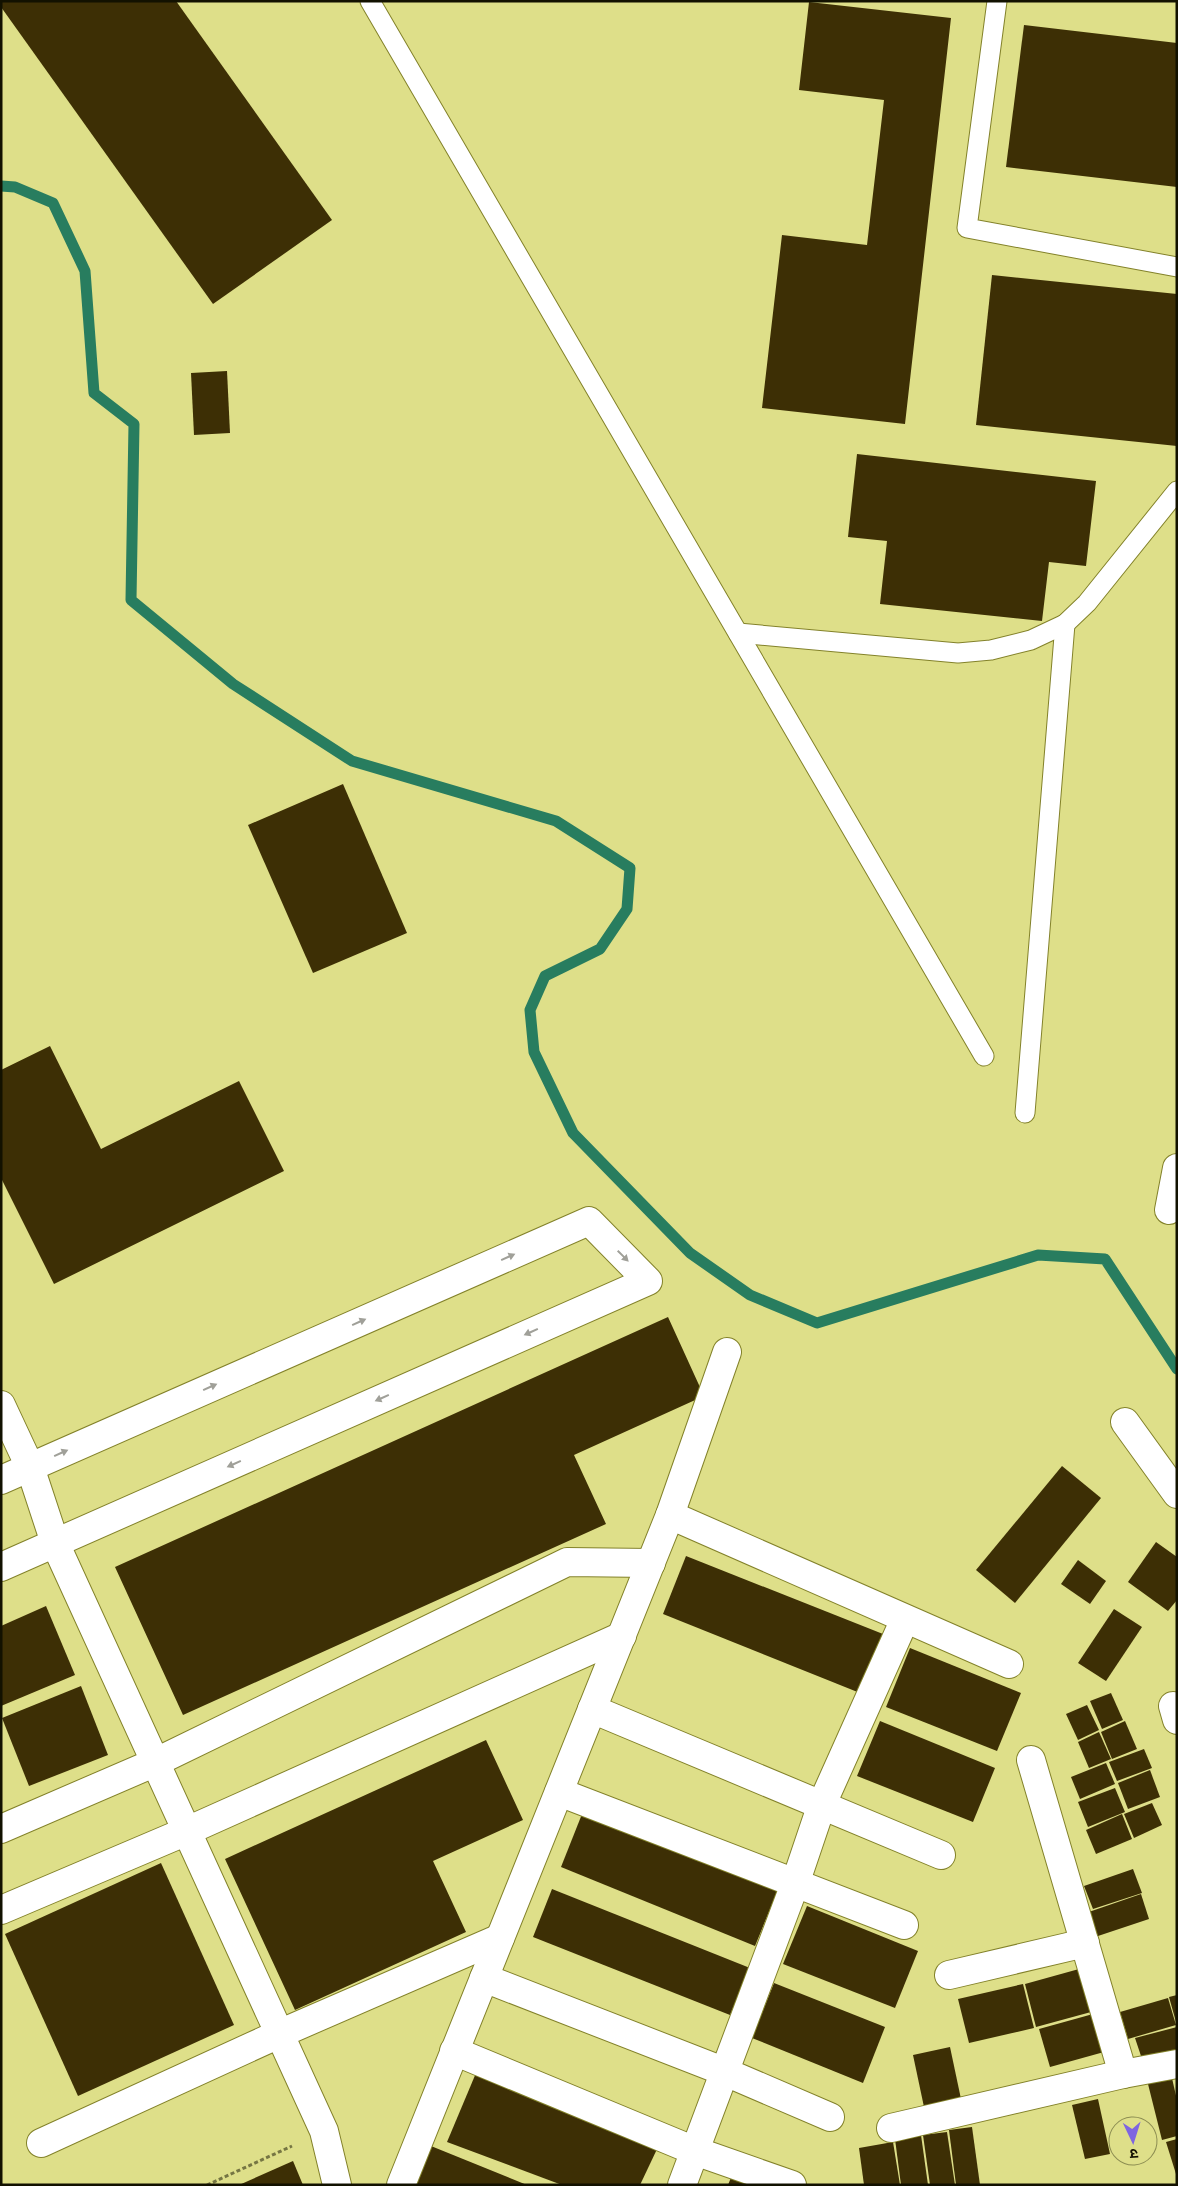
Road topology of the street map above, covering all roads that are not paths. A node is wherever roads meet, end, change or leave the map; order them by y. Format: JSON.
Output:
{"nodes":[{"id":1,"x":370,"y":1,"type":"edge"},
{"id":2,"x":997,"y":1,"type":"edge"},
{"id":3,"x":1177,"y":267,"type":"edge"},
{"id":4,"x":1177,"y":491,"type":"edge"},
{"id":5,"x":1065,"y":624,"type":"junction"},
{"id":6,"x":738,"y":634,"type":"junction"},
{"id":7,"x":984,"y":1056,"type":"dead end"},
{"id":8,"x":1025,"y":1113,"type":"dead end"},
{"id":9,"x":1177,"y":1168,"type":"edge"},
{"id":10,"x":1170,"y":1210,"type":"dead end"},
{"id":11,"x":727,"y":1352,"type":"dead end"},
{"id":12,"x":1,"y":1405,"type":"edge"},
{"id":13,"x":1125,"y":1422,"type":"dead end"},
{"id":14,"x":30,"y":1467,"type":"junction"},
{"id":15,"x":1,"y":1480,"type":"edge"},
{"id":16,"x":1177,"y":1494,"type":"edge"},
{"id":17,"x":670,"y":1515,"type":"junction"},
{"id":18,"x":56,"y":1543,"type":"junction"},
{"id":19,"x":651,"y":1563,"type":"junction"},
{"id":20,"x":1,"y":1567,"type":"edge"},
{"id":21,"x":904,"y":1619,"type":"junction"},
{"id":22,"x":622,"y":1636,"type":"junction"},
{"id":23,"x":1009,"y":1664,"type":"dead end"},
{"id":24,"x":592,"y":1709,"type":"junction"},
{"id":25,"x":1031,"y":1760,"type":"dead end"},
{"id":26,"x":156,"y":1762,"type":"junction"},
{"id":27,"x":559,"y":1792,"type":"junction"},
{"id":28,"x":822,"y":1804,"type":"junction"},
{"id":29,"x":1,"y":1829,"type":"edge"},
{"id":30,"x":187,"y":1831,"type":"junction"},
{"id":31,"x":941,"y":1855,"type":"dead end"},
{"id":32,"x":795,"y":1884,"type":"junction"},
{"id":33,"x":1,"y":1910,"type":"edge"},
{"id":34,"x":904,"y":1925,"type":"dead end"},
{"id":35,"x":500,"y":1938,"type":"junction"},
{"id":36,"x":1085,"y":1943,"type":"junction"},
{"id":37,"x":949,"y":1975,"type":"dead end"},
{"id":38,"x":484,"y":1978,"type":"junction"},
{"id":39,"x":279,"y":2034,"type":"junction"},
{"id":40,"x":454,"y":2051,"type":"junction"},
{"id":41,"x":1177,"y":2064,"type":"edge"},
{"id":42,"x":723,"y":2071,"type":"junction"},
{"id":43,"x":1123,"y":2074,"type":"junction"},
{"id":44,"x":830,"y":2117,"type":"dead end"},
{"id":45,"x":891,"y":2128,"type":"dead end"},
{"id":46,"x":41,"y":2143,"type":"dead end"},
{"id":47,"x":695,"y":2151,"type":"junction"},
{"id":48,"x":337,"y":2185,"type":"edge"},
{"id":49,"x":401,"y":2185,"type":"edge"},
{"id":50,"x":682,"y":2185,"type":"edge"},
{"id":51,"x":792,"y":2185,"type":"edge"}],
"edges":[{"from":1,"to":6,"type":"lane"},
{"from":2,"to":3,"type":"lane"},
{"from":4,"to":5,"type":"lane"},
{"from":5,"to":6,"type":"lane"},
{"from":5,"to":8,"type":"lane"},
{"from":6,"to":7,"type":"lane"},
{"from":9,"to":10,"type":"street"},
{"from":11,"to":17,"type":"street"},
{"from":12,"to":14,"type":"street"},
{"from":13,"to":16,"type":"street"},
{"from":14,"to":15,"type":"street"},
{"from":14,"to":18,"type":"street"},
{"from":14,"to":18,"type":"street","one_way":true},
{"from":17,"to":19,"type":"street"},
{"from":17,"to":21,"type":"street"},
{"from":18,"to":20,"type":"street"},
{"from":18,"to":26,"type":"street"},
{"from":19,"to":22,"type":"street"},
{"from":19,"to":26,"type":"street"},
{"from":21,"to":23,"type":"street"},
{"from":21,"to":28,"type":"street"},
{"from":22,"to":24,"type":"street"},
{"from":22,"to":30,"type":"street"},
{"from":24,"to":27,"type":"street"},
{"from":24,"to":28,"type":"street"},
{"from":25,"to":36,"type":"street"},
{"from":26,"to":29,"type":"street"},
{"from":26,"to":30,"type":"street"},
{"from":27,"to":32,"type":"street"},
{"from":27,"to":35,"type":"street"},
{"from":28,"to":31,"type":"street"},
{"from":28,"to":32,"type":"street"},
{"from":30,"to":33,"type":"street"},
{"from":30,"to":39,"type":"street"},
{"from":32,"to":34,"type":"street"},
{"from":32,"to":42,"type":"street"},
{"from":35,"to":38,"type":"street"},
{"from":35,"to":39,"type":"street"},
{"from":36,"to":37,"type":"street"},
{"from":36,"to":43,"type":"street"},
{"from":38,"to":40,"type":"street"},
{"from":38,"to":42,"type":"street"},
{"from":39,"to":46,"type":"street"},
{"from":39,"to":48,"type":"street"},
{"from":40,"to":47,"type":"street"},
{"from":40,"to":49,"type":"street"},
{"from":41,"to":43,"type":"street"},
{"from":42,"to":44,"type":"street"},
{"from":42,"to":47,"type":"street"},
{"from":43,"to":45,"type":"street"},
{"from":47,"to":50,"type":"street"},
{"from":47,"to":51,"type":"street"}]}
